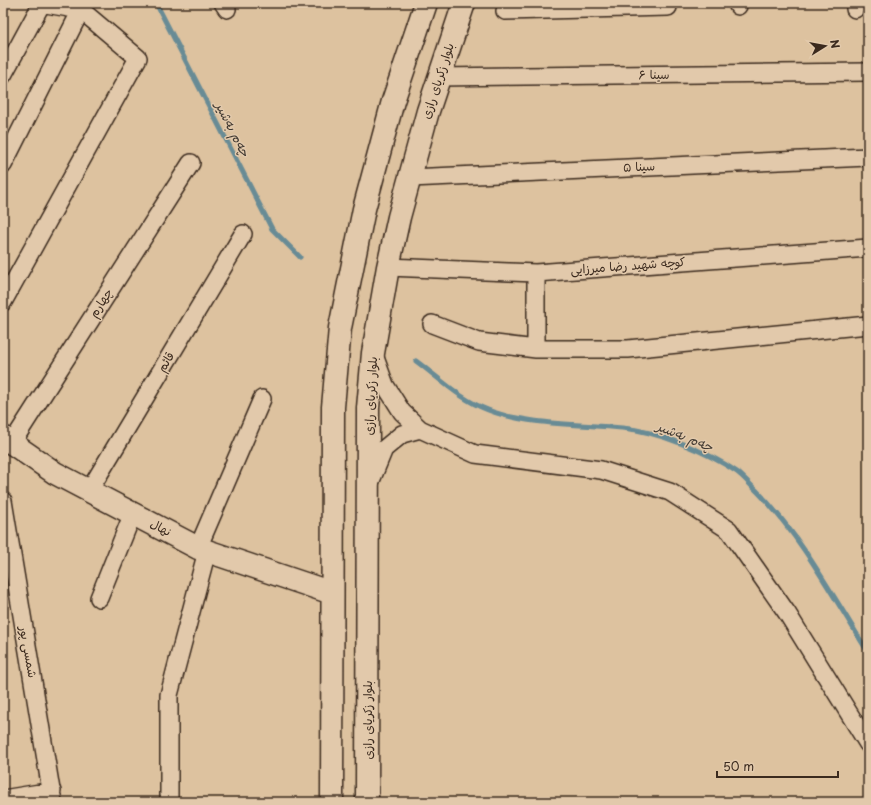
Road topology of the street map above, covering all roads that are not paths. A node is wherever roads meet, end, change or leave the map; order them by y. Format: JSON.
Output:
{"nodes":[{"id":1,"x":41,"y":3,"type":"edge"},
{"id":2,"x":426,"y":3,"type":"edge"},
{"id":3,"x":464,"y":3,"type":"edge"},
{"id":4,"x":508,"y":3,"type":"edge"},
{"id":5,"x":79,"y":7,"type":"edge"},
{"id":6,"x":668,"y":7,"type":"dead end"},
{"id":7,"x":868,"y":72,"type":"edge"},
{"id":8,"x":3,"y":75,"type":"edge"},
{"id":9,"x":439,"y":77,"type":"junction"},
{"id":10,"x":868,"y":157,"type":"edge"},
{"id":11,"x":191,"y":163,"type":"dead end"},
{"id":12,"x":3,"y":165,"type":"edge"},
{"id":13,"x":410,"y":178,"type":"junction"},
{"id":14,"x":243,"y":234,"type":"dead end"},
{"id":15,"x":868,"y":248,"type":"edge"},
{"id":16,"x":388,"y":267,"type":"junction"},
{"id":17,"x":536,"y":273,"type":"junction"},
{"id":18,"x":3,"y":302,"type":"edge"},
{"id":19,"x":432,"y":324,"type":"dead end"},
{"id":20,"x":868,"y":325,"type":"edge"},
{"id":21,"x":536,"y":349,"type":"junction"},
{"id":22,"x":373,"y":353,"type":"junction"},
{"id":23,"x":262,"y":399,"type":"dead end"},
{"id":24,"x":420,"y":429,"type":"junction"},
{"id":25,"x":7,"y":440,"type":"edge"},
{"id":26,"x":368,"y":487,"type":"junction"},
{"id":27,"x":89,"y":491,"type":"junction"},
{"id":28,"x":3,"y":502,"type":"edge"},
{"id":29,"x":133,"y":512,"type":"junction"},
{"id":30,"x":203,"y":549,"type":"junction"},
{"id":31,"x":332,"y":593,"type":"junction"},
{"id":32,"x":99,"y":598,"type":"dead end"},
{"id":33,"x":868,"y":744,"type":"edge"},
{"id":34,"x":53,"y":796,"type":"edge"},
{"id":35,"x":3,"y":799,"type":"edge"},
{"id":36,"x":169,"y":802,"type":"edge"},
{"id":37,"x":332,"y":802,"type":"edge"},
{"id":38,"x":367,"y":802,"type":"edge"}],
"edges":[{"from":1,"to":5,"type":"street"},
{"from":1,"to":8,"type":"street"},
{"from":2,"to":31,"type":"main road"},
{"from":3,"to":9,"type":"main road","name":"بلوار زکریای رازی"},
{"from":4,"to":6,"type":"street"},
{"from":5,"to":12,"type":"street"},
{"from":5,"to":18,"type":"street"},
{"from":7,"to":9,"type":"street","name":"سینا ۶"},
{"from":9,"to":13,"type":"main road","name":"بلوار زکریای رازی"},
{"from":10,"to":13,"type":"street","name":"سینا ۵"},
{"from":11,"to":25,"type":"street","name":"چهارم"},
{"from":13,"to":16,"type":"main road","name":"بلوار زکریای رازی"},
{"from":14,"to":27,"type":"street","name":"قائم"},
{"from":15,"to":17,"type":"street","name":"کوچه شهید رضا میرزایی"},
{"from":16,"to":17,"type":"street","name":"کوچه شهید رضا میرزایی"},
{"from":16,"to":22,"type":"main road","name":"بلوار زکریای رازی"},
{"from":17,"to":21,"type":"street"},
{"from":19,"to":21,"type":"street"},
{"from":20,"to":21,"type":"street"},
{"from":22,"to":24,"type":"street"},
{"from":22,"to":26,"type":"main road","name":"بلوار زکریای رازی"},
{"from":23,"to":30,"type":"street"},
{"from":24,"to":26,"type":"street"},
{"from":24,"to":33,"type":"street"},
{"from":25,"to":27,"type":"main road","name":"نهال"},
{"from":26,"to":38,"type":"main road","name":"بلوار زکریای رازی"},
{"from":27,"to":29,"type":"main road","name":"نهال"},
{"from":28,"to":34,"type":"street","name":"شمسی پور"},
{"from":29,"to":30,"type":"main road","name":"نهال"},
{"from":29,"to":32,"type":"street"},
{"from":30,"to":31,"type":"main road","name":"نهال"},
{"from":30,"to":36,"type":"street"},
{"from":31,"to":37,"type":"main road"},
{"from":34,"to":35,"type":"street"}]}
